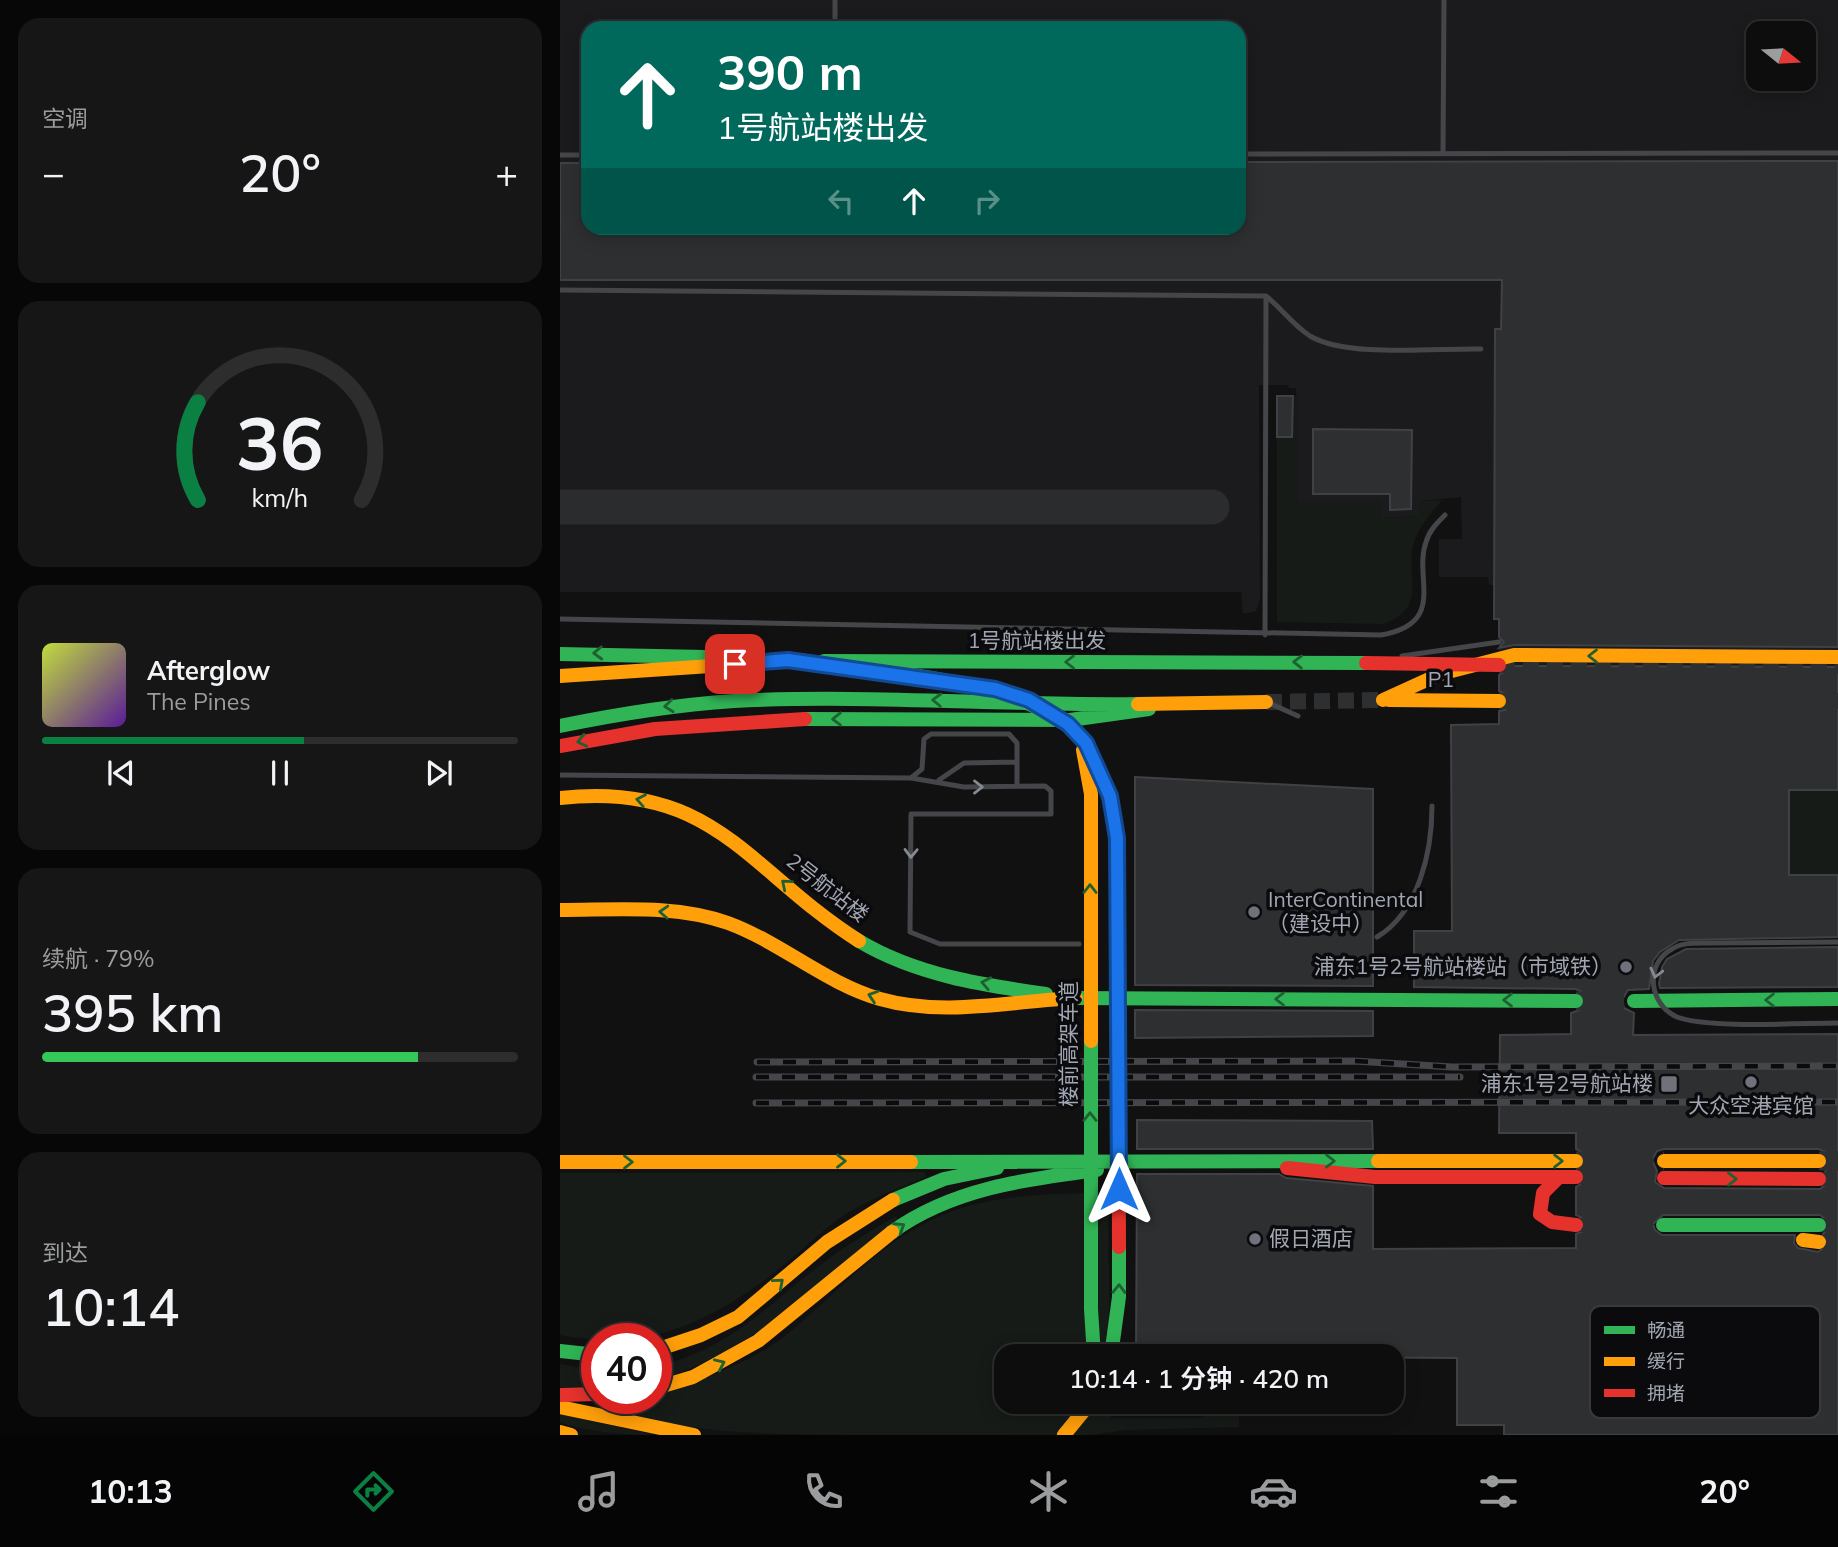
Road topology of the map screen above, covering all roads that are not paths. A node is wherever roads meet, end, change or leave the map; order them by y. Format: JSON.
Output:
{"nodes":[{"id":1,"x":835,"y":0,"type":"edge"},
{"id":2,"x":1444,"y":0,"type":"edge"},
{"id":3,"x":835,"y":21,"type":"edge"},
{"id":4,"x":1443,"y":153,"type":"junction"},
{"id":5,"x":1838,"y":153,"type":"edge"},
{"id":6,"x":1246,"y":154,"type":"edge"},
{"id":7,"x":560,"y":155,"type":"edge"},
{"id":8,"x":581,"y":155,"type":"edge"},
{"id":9,"x":560,"y":290,"type":"edge"},
{"id":10,"x":1266,"y":296,"type":"junction"},
{"id":11,"x":1481,"y":349,"type":"dead end"},
{"id":12,"x":1445,"y":515,"type":"dead end"},
{"id":13,"x":560,"y":619,"type":"edge"},
{"id":14,"x":1265,"y":635,"type":"junction"},
{"id":15,"x":1499,"y":642,"type":"dead end"},
{"id":16,"x":560,"y":654,"type":"edge"},
{"id":17,"x":1838,"y":657,"type":"edge"},
{"id":18,"x":788,"y":660,"type":"junction"},
{"id":19,"x":1366,"y":663,"type":"junction"},
{"id":20,"x":1499,"y":665,"type":"tunnel mouth"},
{"id":21,"x":565,"y":677,"type":"edge"},
{"id":22,"x":1499,"y":701,"type":"tunnel mouth"},
{"id":23,"x":1266,"y":702,"type":"joint"},
{"id":24,"x":1178,"y":703,"type":"junction"},
{"id":25,"x":1029,"y":704,"type":"junction"},
{"id":26,"x":1298,"y":716,"type":"dead end"},
{"id":27,"x":955,"y":719,"type":"junction"},
{"id":28,"x":560,"y":726,"type":"edge"},
{"id":29,"x":1078,"y":734,"type":"junction"},
{"id":30,"x":560,"y":746,"type":"edge"},
{"id":31,"x":1017,"y":762,"type":"junction"},
{"id":32,"x":560,"y":775,"type":"edge"},
{"id":33,"x":911,"y":778,"type":"junction"},
{"id":34,"x":939,"y":780,"type":"junction"},
{"id":35,"x":1017,"y":786,"type":"junction"},
{"id":36,"x":560,"y":798,"type":"edge"},
{"id":37,"x":1432,"y":806,"type":"dead end"},
{"id":38,"x":560,"y":910,"type":"edge"},
{"id":39,"x":1377,"y":937,"type":"dead end"},
{"id":40,"x":1838,"y":942,"type":"edge"},
{"id":41,"x":1079,"y":944,"type":"dead end"},
{"id":42,"x":1078,"y":998,"type":"junction"},
{"id":43,"x":1838,"y":999,"type":"edge"},
{"id":44,"x":1576,"y":1001,"type":"tunnel mouth"},
{"id":45,"x":1634,"y":1001,"type":"tunnel mouth"},
{"id":46,"x":1838,"y":1023,"type":"edge"},
{"id":47,"x":1090,"y":1159,"type":"junction"},
{"id":48,"x":1182,"y":1160,"type":"junction"},
{"id":49,"x":1238,"y":1160,"type":"junction"},
{"id":50,"x":1576,"y":1161,"type":"tunnel mouth"},
{"id":51,"x":1664,"y":1161,"type":"tunnel mouth"},
{"id":52,"x":1819,"y":1161,"type":"tunnel mouth"},
{"id":53,"x":560,"y":1162,"type":"edge"},
{"id":54,"x":1576,"y":1177,"type":"tunnel mouth"},
{"id":55,"x":1559,"y":1178,"type":"junction"},
{"id":56,"x":1664,"y":1178,"type":"tunnel mouth"},
{"id":57,"x":1819,"y":1179,"type":"tunnel mouth"},
{"id":58,"x":1576,"y":1225,"type":"tunnel mouth"},
{"id":59,"x":1663,"y":1225,"type":"tunnel mouth"},
{"id":60,"x":1819,"y":1225,"type":"tunnel mouth"},
{"id":61,"x":1803,"y":1240,"type":"dead end"},
{"id":62,"x":1819,"y":1242,"type":"tunnel mouth"},
{"id":63,"x":1093,"y":1344,"type":"edge"},
{"id":64,"x":1113,"y":1344,"type":"edge"},
{"id":65,"x":672,"y":1345,"type":"edge"},
{"id":66,"x":560,"y":1351,"type":"edge"},
{"id":67,"x":581,"y":1353,"type":"edge"},
{"id":68,"x":672,"y":1382,"type":"edge"},
{"id":69,"x":581,"y":1394,"type":"edge"},
{"id":70,"x":560,"y":1395,"type":"edge"},
{"id":71,"x":560,"y":1407,"type":"edge"},
{"id":72,"x":1081,"y":1414,"type":"edge"},
{"id":73,"x":560,"y":1432,"type":"edge"},
{"id":74,"x":571,"y":1435,"type":"edge"},
{"id":75,"x":694,"y":1435,"type":"edge"},
{"id":76,"x":1064,"y":1435,"type":"edge"}],
"edges":[{"from":1,"to":3,"type":"lane"},
{"from":2,"to":4,"type":"lane"},
{"from":4,"to":5,"type":"lane"},
{"from":4,"to":6,"type":"lane"},
{"from":7,"to":8,"type":"lane"},
{"from":9,"to":10,"type":"lane"},
{"from":10,"to":11,"type":"lane"},
{"from":10,"to":14,"type":"lane"},
{"from":12,"to":14,"type":"lane"},
{"from":13,"to":14,"type":"lane"},
{"from":15,"to":19,"type":"lane","bridge":true},
{"from":18,"to":16,"type":"main road","one_way":true},
{"from":17,"to":22,"type":"main road","name":"P1","one_way":true},
{"from":19,"to":18,"type":"main road","name":"1号航站楼出发","one_way":true,"bridge":true},
{"from":18,"to":21,"type":"main road","name":"1号航站楼出发"},
{"from":18,"to":29,"type":"main road","bridge":true},
{"from":19,"to":20,"type":"main road","name":"1号航站楼出发","bridge":true},
{"from":23,"to":24,"type":"main road"},
{"from":23,"to":26,"type":"lane"},
{"from":24,"to":25,"type":"main road"},
{"from":24,"to":27,"type":"main road"},
{"from":25,"to":27,"type":"main road"},
{"from":25,"to":28,"type":"main road","one_way":true},
{"from":27,"to":30,"type":"main road","one_way":true},
{"from":63,"to":29,"type":"main road","name":"楼前高架车道","one_way":true,"bridge":true},
{"from":64,"to":29,"type":"main road","one_way":true,"bridge":true},
{"from":31,"to":33,"type":"lane"},
{"from":31,"to":34,"type":"lane"},
{"from":31,"to":35,"type":"lane"},
{"from":32,"to":33,"type":"lane"},
{"from":33,"to":34,"type":"lane"},
{"from":34,"to":35,"type":"lane","one_way":true},
{"from":35,"to":41,"type":"lane","one_way":true},
{"from":42,"to":36,"type":"main road","name":"2号航站楼","one_way":true},
{"from":37,"to":39,"type":"lane"},
{"from":42,"to":38,"type":"main road","one_way":true},
{"from":40,"to":46,"type":"lane","one_way":true,"bridge":true},
{"from":44,"to":42,"type":"main road","one_way":true},
{"from":43,"to":45,"type":"main road","one_way":true},
{"from":47,"to":48,"type":"main road"},
{"from":53,"to":47,"type":"main road","one_way":true},
{"from":65,"to":47,"type":"main road","one_way":true},
{"from":48,"to":49,"type":"main road"},
{"from":68,"to":48,"type":"main road","one_way":true},
{"from":49,"to":50,"type":"main road","one_way":true},
{"from":49,"to":55,"type":"main road"},
{"from":51,"to":52,"type":"main road"},
{"from":54,"to":55,"type":"main road"},
{"from":55,"to":58,"type":"main road"},
{"from":56,"to":57,"type":"main road","one_way":true},
{"from":59,"to":60,"type":"main road"},
{"from":61,"to":62,"type":"main road"},
{"from":66,"to":67,"type":"main road"},
{"from":69,"to":70,"type":"main road"},
{"from":71,"to":75,"type":"main road"},
{"from":72,"to":76,"type":"main road"},
{"from":73,"to":74,"type":"main road"}]}
